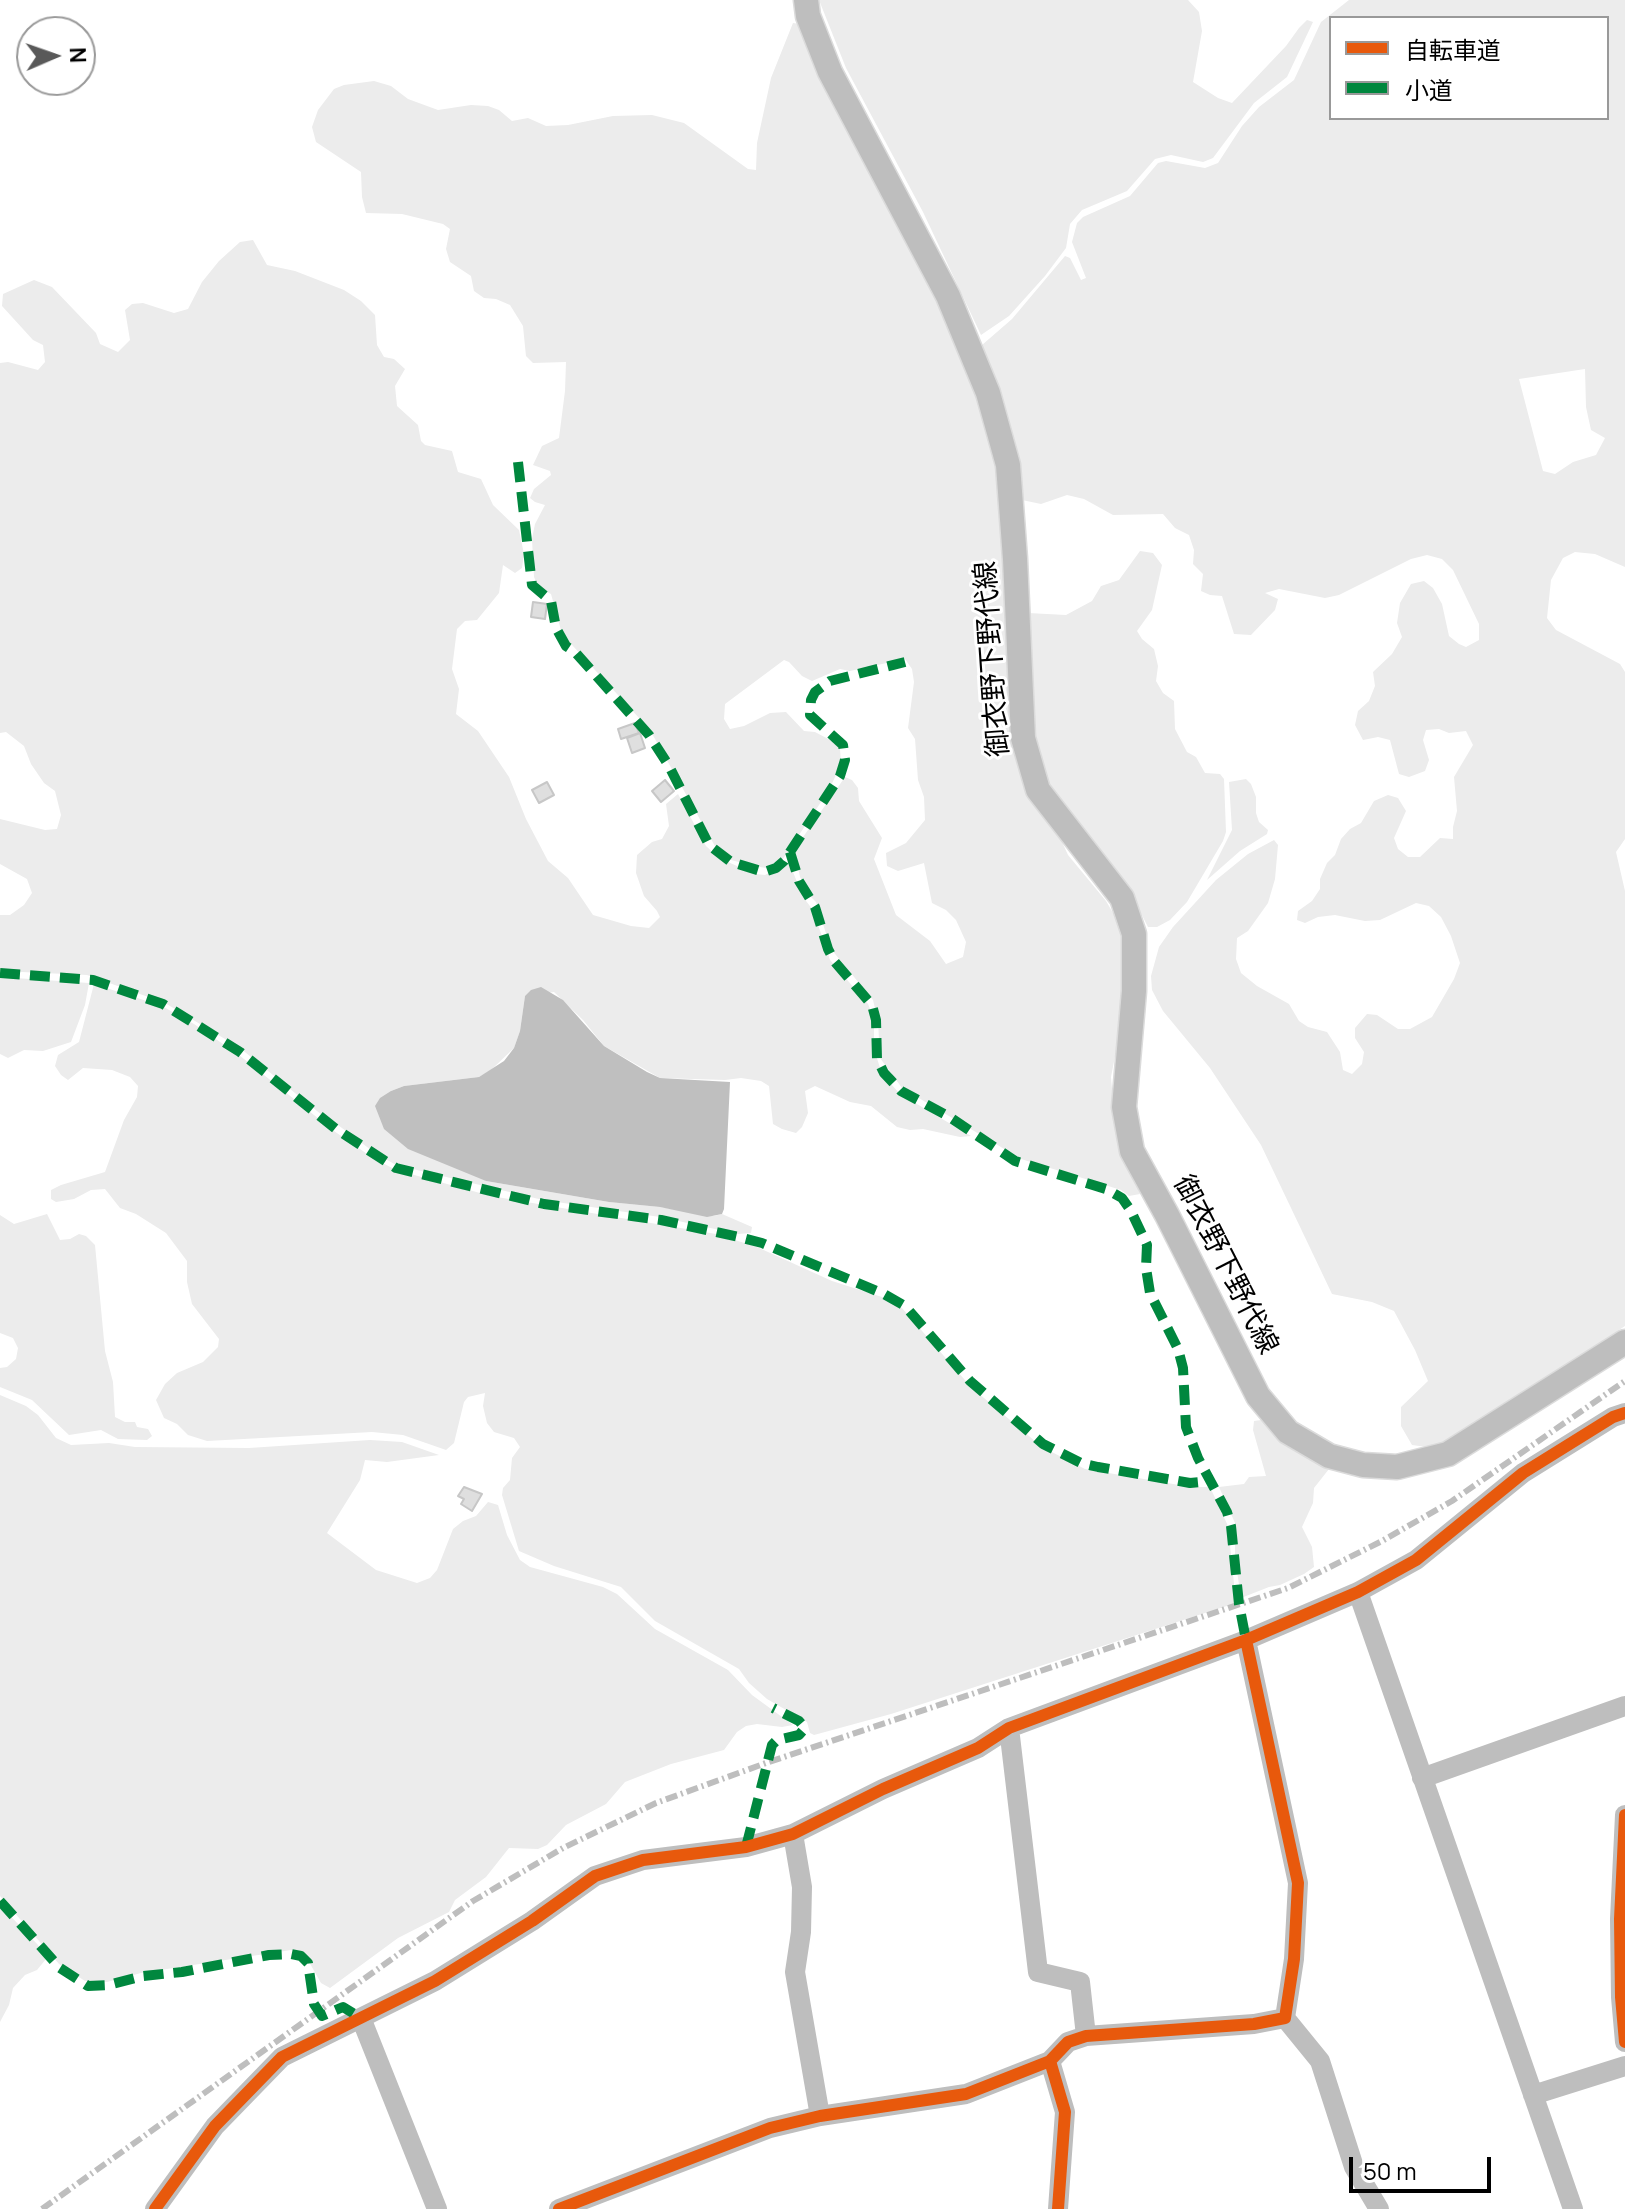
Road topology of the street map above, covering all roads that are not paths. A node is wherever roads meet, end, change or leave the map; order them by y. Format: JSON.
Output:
{"nodes":[{"id":1,"x":806,"y":0,"type":"edge"},
{"id":2,"x":1625,"y":1342,"type":"edge"},
{"id":3,"x":1625,"y":1413,"type":"edge"},
{"id":4,"x":1358,"y":1592,"type":"junction"},
{"id":5,"x":1246,"y":1640,"type":"junction"},
{"id":6,"x":1625,"y":1706,"type":"edge"},
{"id":7,"x":1009,"y":1728,"type":"junction"},
{"id":8,"x":1422,"y":1778,"type":"junction"},
{"id":9,"x":1625,"y":1815,"type":"edge"},
{"id":10,"x":793,"y":1834,"type":"junction"},
{"id":11,"x":361,"y":2018,"type":"junction"},
{"id":12,"x":1285,"y":2018,"type":"junction"},
{"id":13,"x":1086,"y":2036,"type":"junction"},
{"id":14,"x":1625,"y":2042,"type":"edge"},
{"id":15,"x":1050,"y":2061,"type":"junction"},
{"id":16,"x":1625,"y":2066,"type":"edge"},
{"id":17,"x":1533,"y":2095,"type":"junction"},
{"id":18,"x":820,"y":2116,"type":"junction"},
{"id":19,"x":155,"y":2209,"type":"edge"},
{"id":20,"x":437,"y":2209,"type":"edge"},
{"id":21,"x":559,"y":2209,"type":"edge"},
{"id":22,"x":1058,"y":2209,"type":"edge"},
{"id":23,"x":1379,"y":2209,"type":"edge"},
{"id":24,"x":1573,"y":2209,"type":"edge"}],
"edges":[{"from":1,"to":2,"type":"main road","name":"御衣野下野代線"},
{"from":3,"to":4,"type":"street"},
{"from":4,"to":5,"type":"street"},
{"from":4,"to":8,"type":"street"},
{"from":5,"to":7,"type":"street"},
{"from":5,"to":12,"type":"street"},
{"from":6,"to":8,"type":"street"},
{"from":7,"to":10,"type":"street"},
{"from":7,"to":13,"type":"street"},
{"from":8,"to":17,"type":"street"},
{"from":9,"to":14,"type":"street"},
{"from":10,"to":11,"type":"street"},
{"from":10,"to":18,"type":"street"},
{"from":11,"to":19,"type":"street"},
{"from":11,"to":20,"type":"street"},
{"from":12,"to":13,"type":"street"},
{"from":12,"to":23,"type":"street"},
{"from":13,"to":15,"type":"street"},
{"from":15,"to":18,"type":"street"},
{"from":15,"to":22,"type":"street"},
{"from":16,"to":17,"type":"street"},
{"from":17,"to":24,"type":"street"},
{"from":18,"to":21,"type":"street"}]}
